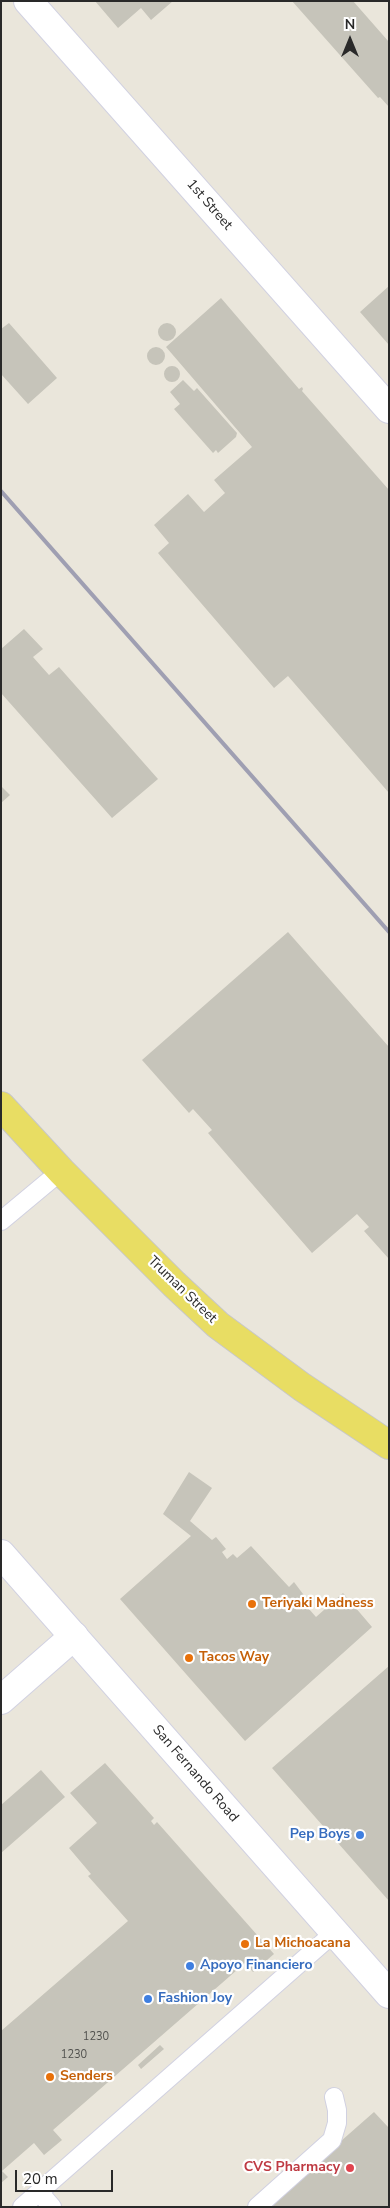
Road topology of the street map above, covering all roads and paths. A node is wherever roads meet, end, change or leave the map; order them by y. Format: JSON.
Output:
{"nodes":[{"id":1,"x":28,"y":1,"type":"edge"},
{"id":2,"x":389,"y":409,"type":"edge"},
{"id":3,"x":1,"y":1106,"type":"edge"},
{"id":4,"x":61,"y":1171,"type":"junction"},
{"id":5,"x":1,"y":1221,"type":"edge"},
{"id":6,"x":389,"y":1445,"type":"edge"},
{"id":7,"x":1,"y":1554,"type":"edge"},
{"id":8,"x":74,"y":1636,"type":"junction"},
{"id":9,"x":1,"y":1700,"type":"edge"},
{"id":10,"x":335,"y":1932,"type":"junction"},
{"id":11,"x":389,"y":1994,"type":"edge"},
{"id":12,"x":334,"y":2097,"type":"dead end"},
{"id":13,"x":39,"y":2192,"type":"junction"},
{"id":14,"x":22,"y":2207,"type":"edge"},
{"id":15,"x":52,"y":2207,"type":"edge"},
{"id":16,"x":257,"y":2207,"type":"edge"}],
"edges":[{"from":1,"to":2,"type":"street","name":"1st Street"},
{"from":3,"to":4,"type":"main road","name":"Truman Street"},
{"from":4,"to":5,"type":"lane"},
{"from":4,"to":6,"type":"main road","name":"Truman Street"},
{"from":7,"to":8,"type":"street","name":"San Fernando Road"},
{"from":8,"to":9,"type":"street"},
{"from":8,"to":10,"type":"street","name":"San Fernando Road"},
{"from":10,"to":11,"type":"street","name":"San Fernando Road"},
{"from":10,"to":13,"type":"lane"},
{"from":12,"to":16,"type":"lane"},
{"from":13,"to":14,"type":"lane"},
{"from":13,"to":15,"type":"lane"}]}
